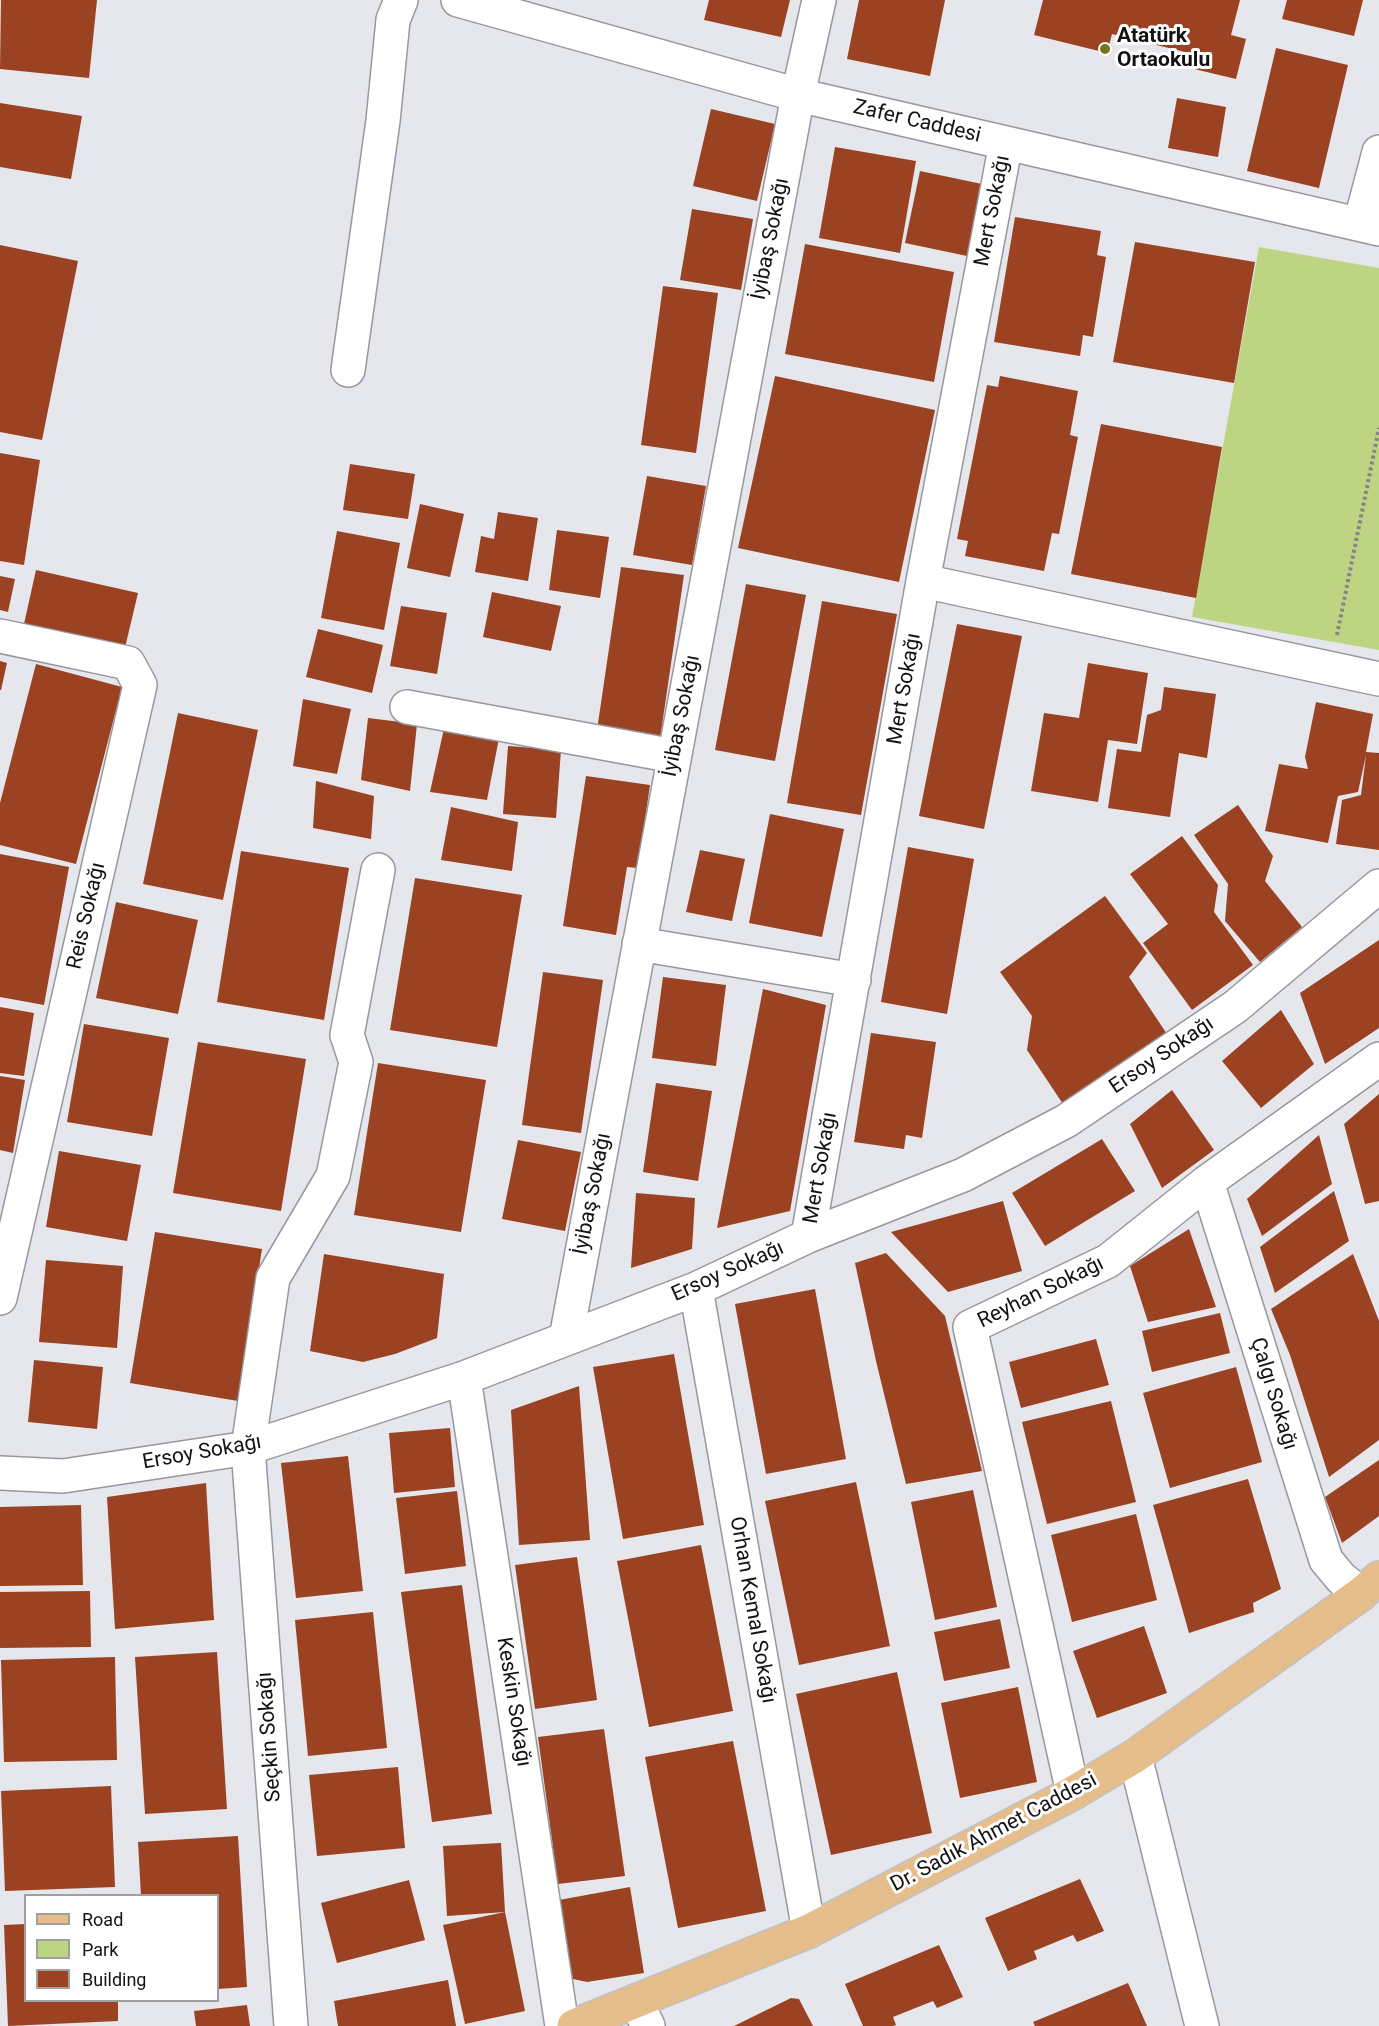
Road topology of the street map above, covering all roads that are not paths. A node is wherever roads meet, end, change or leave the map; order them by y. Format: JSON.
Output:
{"nodes":[{"id":1,"x":401,"y":0,"type":"edge"},
{"id":2,"x":458,"y":0,"type":"edge"},
{"id":3,"x":819,"y":0,"type":"edge"},
{"id":4,"x":798,"y":94,"type":"junction"},
{"id":5,"x":1006,"y":143,"type":"junction"},
{"id":6,"x":1379,"y":152,"type":"edge"},
{"id":7,"x":1369,"y":226,"type":"edge"},
{"id":8,"x":348,"y":370,"type":"dead end"},
{"id":9,"x":923,"y":581,"type":"junction"},
{"id":10,"x":0,"y":636,"type":"edge"},
{"id":11,"x":1379,"y":679,"type":"edge"},
{"id":12,"x":408,"y":707,"type":"dead end"},
{"id":13,"x":674,"y":756,"type":"junction"},
{"id":14,"x":378,"y":870,"type":"dead end"},
{"id":15,"x":1379,"y":886,"type":"edge"},
{"id":16,"x":639,"y":944,"type":"junction"},
{"id":17,"x":854,"y":980,"type":"junction"},
{"id":18,"x":1379,"y":1059,"type":"edge"},
{"id":19,"x":1207,"y":1182,"type":"junction"},
{"id":20,"x":808,"y":1236,"type":"junction"},
{"id":21,"x":696,"y":1289,"type":"junction"},
{"id":22,"x":0,"y":1298,"type":"edge"},
{"id":23,"x":566,"y":1338,"type":"junction"},
{"id":24,"x":464,"y":1378,"type":"junction"},
{"id":25,"x":248,"y":1448,"type":"junction"},
{"id":26,"x":0,"y":1473,"type":"edge"},
{"id":27,"x":1370,"y":1586,"type":"edge"},
{"id":28,"x":1135,"y":1756,"type":"junction"},
{"id":29,"x":1073,"y":1792,"type":"junction"},
{"id":30,"x":809,"y":1931,"type":"junction"},
{"id":31,"x":642,"y":2014,"type":"edge"},
{"id":32,"x":291,"y":2026,"type":"edge"},
{"id":33,"x":562,"y":2026,"type":"edge"},
{"id":34,"x":574,"y":2026,"type":"edge"},
{"id":35,"x":1202,"y":2026,"type":"edge"}],
"edges":[{"from":1,"to":8,"type":"street"},
{"from":2,"to":4,"type":"street","name":"Zafer Caddesi"},
{"from":3,"to":4,"type":"street","name":"İyibaş Sokağı"},
{"from":4,"to":5,"type":"street","name":"Zafer Caddesi"},
{"from":4,"to":13,"type":"street","name":"İyibaş Sokağı"},
{"from":5,"to":7,"type":"street","name":"Zafer Caddesi"},
{"from":5,"to":9,"type":"street","name":"Mert Sokağı"},
{"from":6,"to":7,"type":"street"},
{"from":9,"to":11,"type":"street"},
{"from":9,"to":17,"type":"street","name":"Mert Sokağı"},
{"from":10,"to":22,"type":"street","name":"Reis Sokağı"},
{"from":12,"to":13,"type":"street"},
{"from":13,"to":16,"type":"street","name":"İyibaş Sokağı"},
{"from":14,"to":25,"type":"street","name":"Seçkin Sokağı"},
{"from":15,"to":20,"type":"street","name":"Ersoy Sokağı"},
{"from":16,"to":17,"type":"street"},
{"from":16,"to":23,"type":"street","name":"İyibaş Sokağı"},
{"from":17,"to":20,"type":"street","name":"Mert Sokağı"},
{"from":18,"to":19,"type":"street","name":"Reyhan Sokağı"},
{"from":19,"to":27,"type":"street","name":"Çalgı Sokağı"},
{"from":19,"to":29,"type":"street","name":"Reyhan Sokağı"},
{"from":20,"to":21,"type":"street","name":"Ersoy Sokağı"},
{"from":21,"to":23,"type":"street","name":"Ersoy Sokağı"},
{"from":21,"to":30,"type":"street","name":"Orhan Kemal Sokağı"},
{"from":23,"to":24,"type":"street","name":"Ersoy Sokağı"},
{"from":24,"to":25,"type":"street","name":"Ersoy Sokağı"},
{"from":24,"to":33,"type":"street","name":"Keskin Sokağı"},
{"from":25,"to":26,"type":"street","name":"Ersoy Sokağı"},
{"from":25,"to":32,"type":"street","name":"Seçkin Sokağı"},
{"from":27,"to":28,"type":"main road","name":"Dr. Sadık Ahmet Caddesi"},
{"from":28,"to":29,"type":"main road","name":"Dr. Sadık Ahmet Caddesi"},
{"from":28,"to":35,"type":"street"},
{"from":29,"to":30,"type":"main road","name":"Dr. Sadık Ahmet Caddesi"},
{"from":30,"to":31,"type":"main road","name":"Dr. Sadık Ahmet Caddesi"},
{"from":31,"to":34,"type":"main road","name":"Dr. Sadık Ahmet Caddesi"}]}
